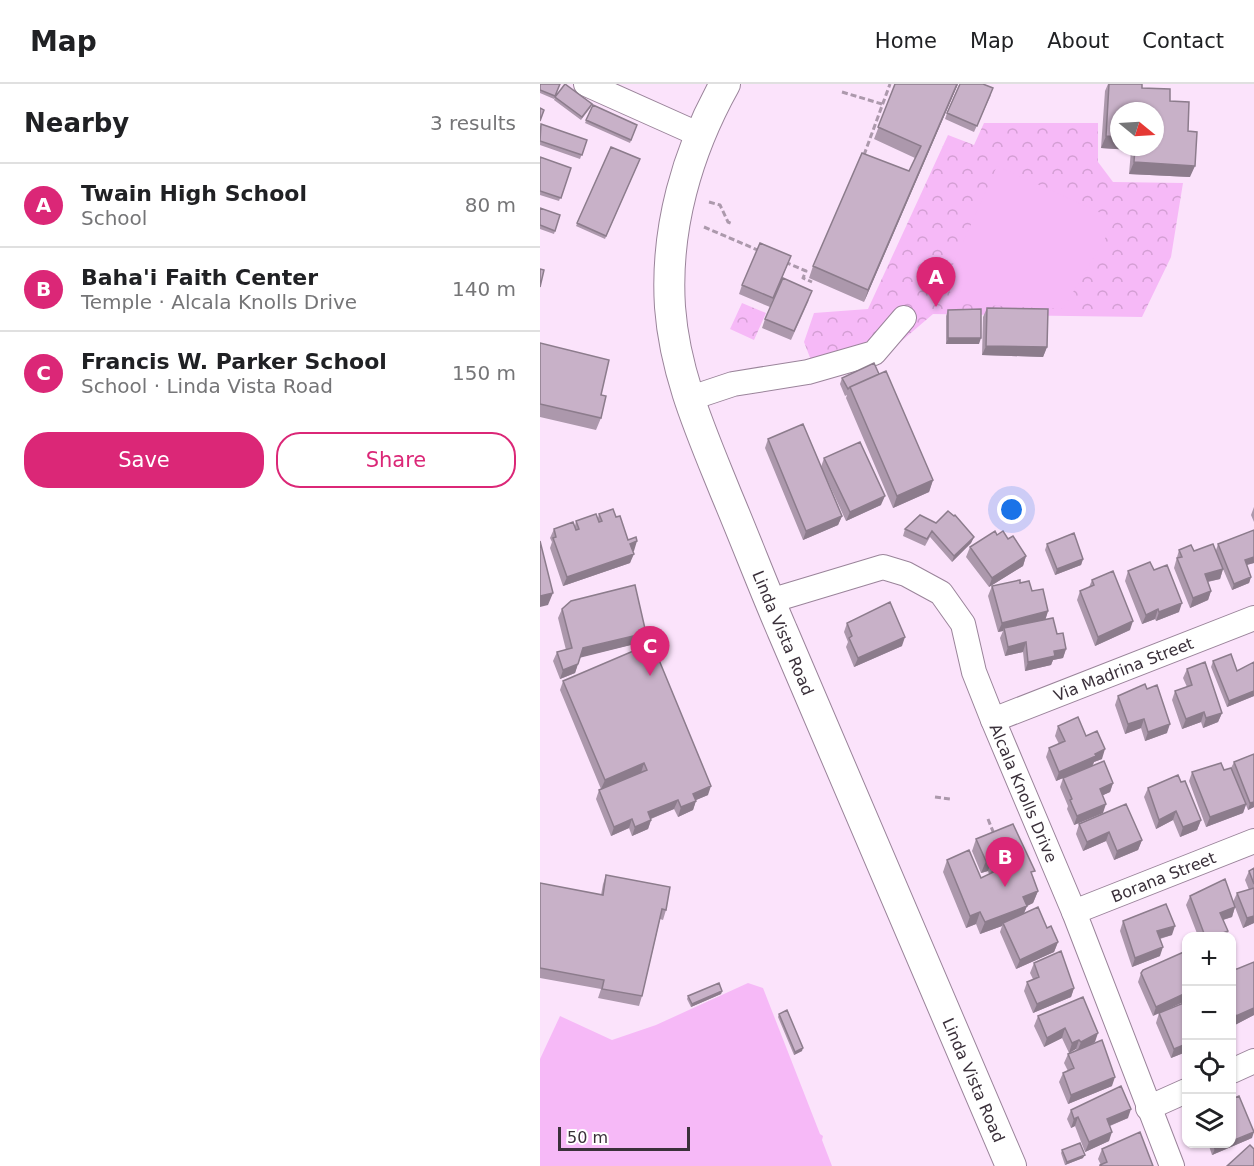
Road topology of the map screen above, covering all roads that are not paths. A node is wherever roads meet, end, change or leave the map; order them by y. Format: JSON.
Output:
{"nodes":[{"id":1,"x":586,"y":84,"type":"edge"},
{"id":2,"x":725,"y":84,"type":"edge"},
{"id":3,"x":700,"y":135,"type":"junction"},
{"id":4,"x":904,"y":318,"type":"dead end"},
{"id":5,"x":688,"y":399,"type":"junction"},
{"id":6,"x":770,"y":601,"type":"junction"},
{"id":7,"x":1254,"y":618,"type":"edge"},
{"id":8,"x":993,"y":720,"type":"junction"},
{"id":9,"x":1254,"y":841,"type":"edge"},
{"id":10,"x":1074,"y":912,"type":"junction"},
{"id":11,"x":1254,"y":1061,"type":"edge"},
{"id":12,"x":1236,"y":1069,"type":"edge"},
{"id":13,"x":1182,"y":1093,"type":"edge"},
{"id":14,"x":1148,"y":1108,"type":"junction"},
{"id":15,"x":1011,"y":1166,"type":"edge"},
{"id":16,"x":1172,"y":1166,"type":"edge"}],
"edges":[{"from":1,"to":3,"type":"street"},
{"from":2,"to":3,"type":"main road","name":"Linda Vista Road"},
{"from":3,"to":5,"type":"main road","name":"Linda Vista Road"},
{"from":4,"to":5,"type":"street"},
{"from":5,"to":6,"type":"main road","name":"Linda Vista Road"},
{"from":6,"to":8,"type":"street","name":"Alcala Knolls Drive"},
{"from":6,"to":15,"type":"main road","name":"Linda Vista Road"},
{"from":7,"to":8,"type":"street","name":"Via Madrina Street"},
{"from":8,"to":10,"type":"street","name":"Alcala Knolls Drive"},
{"from":9,"to":10,"type":"street","name":"Borana Street"},
{"from":10,"to":14,"type":"street","name":"Alcala Knolls Drive"},
{"from":11,"to":12,"type":"street"},
{"from":13,"to":14,"type":"street"},
{"from":14,"to":16,"type":"street","name":"Alcala Knolls Drive"}]}
